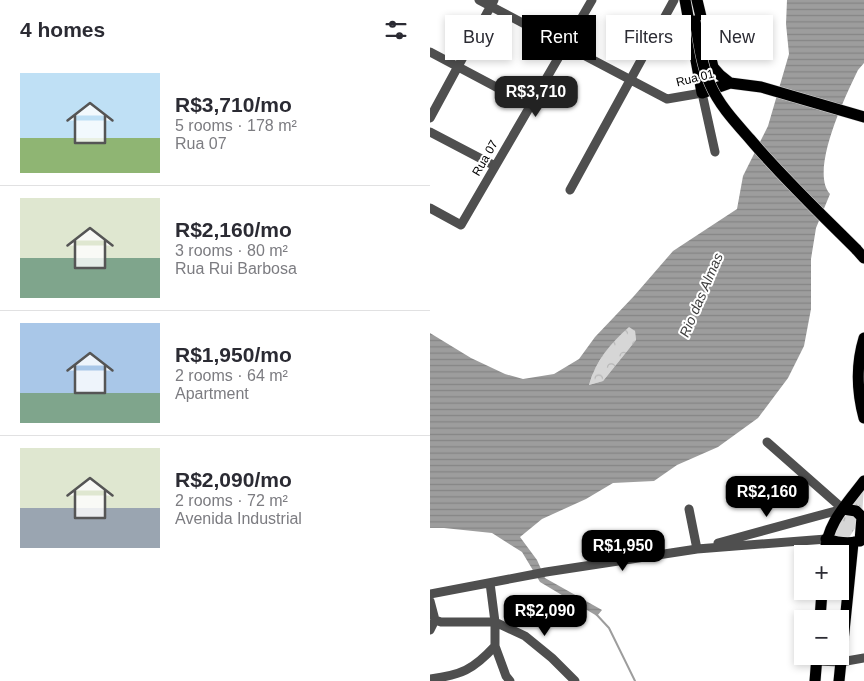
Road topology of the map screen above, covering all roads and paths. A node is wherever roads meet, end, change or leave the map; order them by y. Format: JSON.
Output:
{"nodes":[{"id":1,"x":479,"y":0,"type":"edge"},
{"id":2,"x":592,"y":0,"type":"edge"},
{"id":3,"x":674,"y":0,"type":"edge"},
{"id":4,"x":686,"y":0,"type":"edge"},
{"id":5,"x":695,"y":0,"type":"edge"},
{"id":6,"x":492,"y":3,"type":"edge"},
{"id":7,"x":583,"y":15,"type":"edge"},
{"id":8,"x":695,"y":19,"type":"junction"},
{"id":9,"x":522,"y":20,"type":"edge"},
{"id":10,"x":430,"y":52,"type":"edge"},
{"id":11,"x":556,"y":60,"type":"edge"},
{"id":12,"x":594,"y":60,"type":"edge"},
{"id":13,"x":458,"y":67,"type":"junction"},
{"id":14,"x":630,"y":79,"type":"junction"},
{"id":15,"x":730,"y":83,"type":"junction"},
{"id":16,"x":702,"y":93,"type":"junction"},
{"id":17,"x":530,"y":105,"type":"junction"},
{"id":18,"x":864,"y":117,"type":"edge"},
{"id":19,"x":430,"y":118,"type":"edge"},
{"id":20,"x":430,"y":132,"type":"edge"},
{"id":21,"x":716,"y":152,"type":"dead end"},
{"id":22,"x":494,"y":166,"type":"junction"},
{"id":23,"x":570,"y":190,"type":"dead end"},
{"id":24,"x":430,"y":208,"type":"edge"},
{"id":25,"x":430,"y":214,"type":"edge"},
{"id":26,"x":441,"y":214,"type":"junction"},
{"id":27,"x":861,"y":253,"type":"edge"},
{"id":28,"x":864,"y":338,"type":"edge"},
{"id":29,"x":864,"y":418,"type":"edge"},
{"id":30,"x":767,"y":442,"type":"dead end"},
{"id":31,"x":864,"y":481,"type":"edge"},
{"id":32,"x":689,"y":509,"type":"dead end"},
{"id":33,"x":843,"y":509,"type":"junction"},
{"id":34,"x":826,"y":539,"type":"junction"},
{"id":35,"x":859,"y":541,"type":"edge"},
{"id":36,"x":826,"y":545,"type":"edge"},
{"id":37,"x":697,"y":549,"type":"junction"},
{"id":38,"x":490,"y":583,"type":"junction"},
{"id":39,"x":430,"y":594,"type":"edge"},
{"id":40,"x":430,"y":601,"type":"edge"},
{"id":41,"x":849,"y":610,"type":"edge"},
{"id":42,"x":438,"y":621,"type":"junction"},
{"id":43,"x":496,"y":622,"type":"junction"},
{"id":44,"x":430,"y":630,"type":"edge"},
{"id":45,"x":495,"y":646,"type":"junction"},
{"id":46,"x":864,"y":658,"type":"edge"},
{"id":47,"x":849,"y":661,"type":"edge"},
{"id":48,"x":816,"y":665,"type":"edge"},
{"id":49,"x":841,"y":665,"type":"edge"},
{"id":50,"x":430,"y":679,"type":"edge"},
{"id":51,"x":452,"y":679,"type":"edge"},
{"id":52,"x":506,"y":679,"type":"edge"},
{"id":53,"x":575,"y":681,"type":"edge"},
{"id":54,"x":815,"y":681,"type":"edge"},
{"id":55,"x":839,"y":681,"type":"edge"}],
"edges":[{"from":1,"to":6,"type":"street","name":"Rua 01"},
{"from":2,"to":7,"type":"street","name":"Rua 07"},
{"from":3,"to":14,"type":"street"},
{"from":4,"to":8,"type":"main road"},
{"from":4,"to":16,"type":"main road"},
{"from":5,"to":8,"type":"main road"},
{"from":5,"to":15,"type":"main road"},
{"from":6,"to":9,"type":"street","name":"Rua 01"},
{"from":6,"to":13,"type":"street"},
{"from":8,"to":27,"type":"main road","bridge":true},
{"from":10,"to":13,"type":"street"},
{"from":11,"to":17,"type":"street","name":"Rua 07"},
{"from":12,"to":14,"type":"street","name":"Rua 01"},
{"from":13,"to":17,"type":"street"},
{"from":13,"to":19,"type":"street"},
{"from":14,"to":16,"type":"street","name":"Rua 01"},
{"from":14,"to":23,"type":"street"},
{"from":15,"to":16,"type":"main road","name":"Rua 01"},
{"from":15,"to":18,"type":"main road","name":"Rua 01"},
{"from":16,"to":21,"type":"street"},
{"from":17,"to":22,"type":"street","name":"Rua 07"},
{"from":20,"to":22,"type":"street"},
{"from":22,"to":26,"type":"street","name":"Rua 07"},
{"from":24,"to":26,"type":"street"},
{"from":25,"to":26,"type":"street"},
{"from":28,"to":29,"type":"main road"},
{"from":30,"to":33,"type":"street"},
{"from":31,"to":33,"type":"main road"},
{"from":32,"to":37,"type":"street"},
{"from":33,"to":34,"type":"main road"},
{"from":33,"to":35,"type":"main road"},
{"from":33,"to":37,"type":"street"},
{"from":34,"to":35,"type":"main road"},
{"from":34,"to":36,"type":"main road"},
{"from":34,"to":37,"type":"street"},
{"from":35,"to":41,"type":"main road"},
{"from":37,"to":38,"type":"street"},
{"from":38,"to":39,"type":"street"},
{"from":38,"to":43,"type":"street"},
{"from":40,"to":42,"type":"street"},
{"from":42,"to":43,"type":"street"},
{"from":42,"to":44,"type":"street"},
{"from":43,"to":45,"type":"street"},
{"from":43,"to":53,"type":"street"},
{"from":45,"to":51,"type":"street"},
{"from":45,"to":52,"type":"street"},
{"from":46,"to":47,"type":"street"},
{"from":48,"to":54,"type":"main road"},
{"from":49,"to":55,"type":"main road"},
{"from":50,"to":51,"type":"street"}]}
